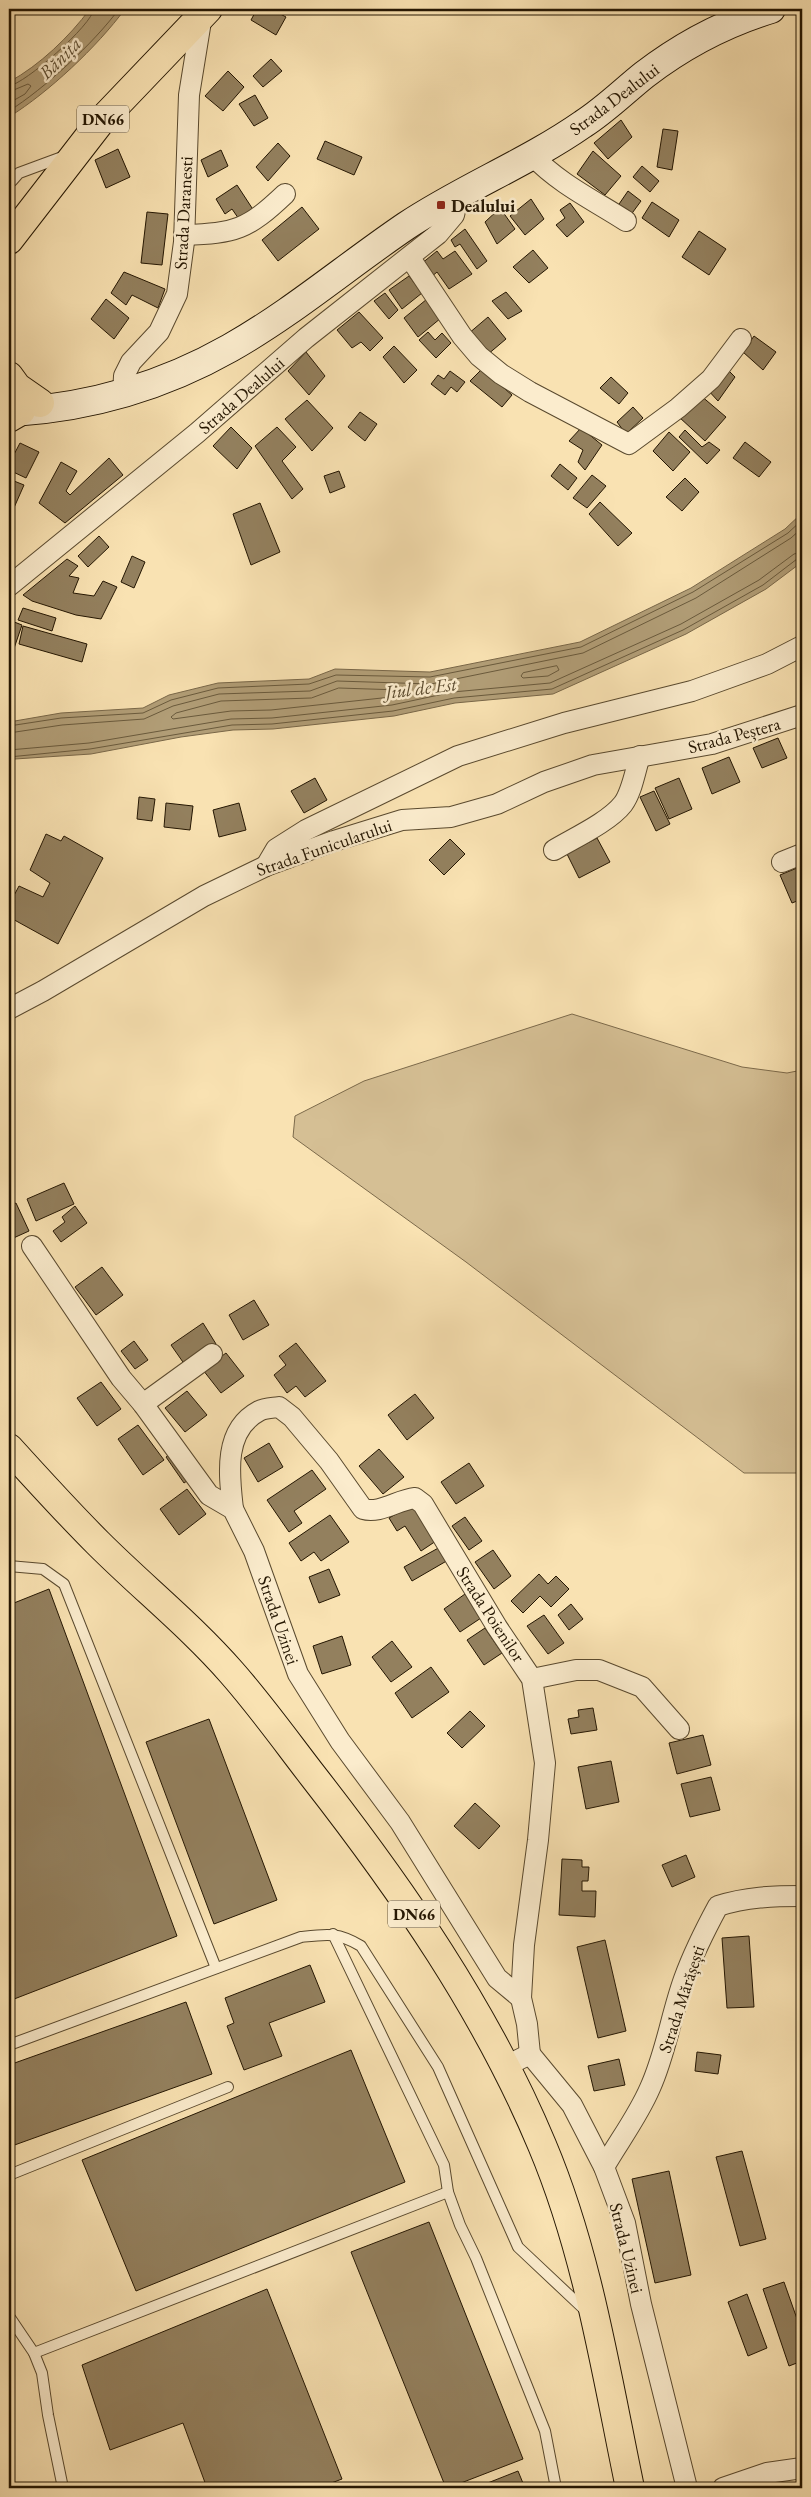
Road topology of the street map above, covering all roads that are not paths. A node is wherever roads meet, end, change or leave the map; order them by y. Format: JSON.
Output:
{"nodes":[{"id":1,"x":771,"y":9,"type":"edge"},
{"id":2,"x":205,"y":12,"type":"edge"},
{"id":3,"x":75,"y":153,"type":"junction"},
{"id":4,"x":533,"y":156,"type":"junction"},
{"id":5,"x":12,"y":182,"type":"dead end"},
{"id":6,"x":285,"y":194,"type":"dead end"},
{"id":7,"x":459,"y":194,"type":"junction"},
{"id":8,"x":626,"y":221,"type":"dead end"},
{"id":9,"x":184,"y":235,"type":"junction"},
{"id":10,"x":9,"y":240,"type":"edge"},
{"id":11,"x":410,"y":258,"type":"junction"},
{"id":12,"x":741,"y":339,"type":"dead end"},
{"id":13,"x":9,"y":376,"type":"edge"},
{"id":14,"x":123,"y":394,"type":"junction"},
{"id":15,"x":24,"y":408,"type":"edge"},
{"id":16,"x":9,"y":586,"type":"edge"},
{"id":17,"x":802,"y":646,"type":"edge"},
{"id":18,"x":802,"y":715,"type":"edge"},
{"id":19,"x":664,"y":751,"type":"joint"},
{"id":20,"x":640,"y":756,"type":"junction"},
{"id":21,"x":554,"y":850,"type":"dead end"},
{"id":22,"x":802,"y":854,"type":"edge"},
{"id":23,"x":782,"y":862,"type":"dead end"},
{"id":24,"x":266,"y":866,"type":"junction"},
{"id":25,"x":9,"y":1009,"type":"edge"},
{"id":26,"x":32,"y":1246,"type":"dead end"},
{"id":27,"x":212,"y":1354,"type":"dead end"},
{"id":28,"x":143,"y":1404,"type":"junction"},
{"id":29,"x":9,"y":1448,"type":"edge"},
{"id":30,"x":233,"y":1509,"type":"junction"},
{"id":31,"x":9,"y":1566,"type":"edge"},
{"id":32,"x":532,"y":1679,"type":"junction"},
{"id":33,"x":679,"y":1729,"type":"dead end"},
{"id":34,"x":802,"y":1896,"type":"edge"},
{"id":35,"x":333,"y":1934,"type":"junction"},
{"id":36,"x":216,"y":1968,"type":"junction"},
{"id":37,"x":521,"y":1998,"type":"junction"},
{"id":38,"x":9,"y":2045,"type":"edge"},
{"id":39,"x":530,"y":2054,"type":"junction"},
{"id":40,"x":505,"y":2066,"type":"junction"},
{"id":41,"x":228,"y":2086,"type":"dead end"},
{"id":42,"x":604,"y":2167,"type":"junction"},
{"id":43,"x":9,"y":2175,"type":"edge"},
{"id":44,"x":448,"y":2192,"type":"junction"},
{"id":45,"x":9,"y":2316,"type":"edge"},
{"id":46,"x":595,"y":2319,"type":"junction"},
{"id":47,"x":34,"y":2352,"type":"junction"},
{"id":48,"x":802,"y":2468,"type":"edge"},
{"id":49,"x":63,"y":2488,"type":"edge"},
{"id":50,"x":556,"y":2488,"type":"edge"},
{"id":51,"x":630,"y":2488,"type":"edge"},
{"id":52,"x":687,"y":2488,"type":"edge"},
{"id":53,"x":723,"y":2488,"type":"edge"}],
"edges":[{"from":1,"to":4,"type":"main road","name":"Strada Dealului"},
{"from":2,"to":3,"type":"main road","number":"DN66"},
{"from":2,"to":9,"type":"street","name":"Strada Daranesti"},
{"from":3,"to":5,"type":"lane"},
{"from":3,"to":10,"type":"main road","number":"DN66"},
{"from":4,"to":7,"type":"main road","name":"Strada Dealului"},
{"from":4,"to":8,"type":"street"},
{"from":6,"to":9,"type":"street"},
{"from":7,"to":11,"type":"street","name":"Strada Dealului"},
{"from":7,"to":14,"type":"main road","name":"Strada Dealului"},
{"from":9,"to":14,"type":"street","name":"Strada Daranesti"},
{"from":11,"to":12,"type":"street"},
{"from":11,"to":16,"type":"street","name":"Strada Dealului"},
{"from":13,"to":15,"type":"main road"},
{"from":14,"to":15,"type":"main road","name":"Strada Dealului"},
{"from":17,"to":24,"type":"street"},
{"from":18,"to":19,"type":"street","name":"Strada Peștera"},
{"from":19,"to":20,"type":"street","name":"Strada Funicularului"},
{"from":20,"to":21,"type":"street"},
{"from":20,"to":24,"type":"street","name":"Strada Funicularului"},
{"from":22,"to":23,"type":"street"},
{"from":24,"to":25,"type":"street","name":"Strada Funicularului"},
{"from":26,"to":28,"type":"street"},
{"from":27,"to":28,"type":"street"},
{"from":28,"to":30,"type":"street"},
{"from":29,"to":40,"type":"main road","number":"DN66"},
{"from":30,"to":32,"type":"street","name":"Strada Poienilor"},
{"from":30,"to":37,"type":"street","name":"Strada Uzinei"},
{"from":31,"to":36,"type":"lane"},
{"from":32,"to":33,"type":"street"},
{"from":32,"to":37,"type":"street","name":"Strada Poienilor"},
{"from":34,"to":42,"type":"street","name":"Strada Mărășești"},
{"from":35,"to":36,"type":"lane"},
{"from":35,"to":44,"type":"lane"},
{"from":35,"to":46,"type":"lane"},
{"from":36,"to":38,"type":"lane"},
{"from":37,"to":39,"type":"street","name":"Strada Poienilor"},
{"from":39,"to":40,"type":"street"},
{"from":39,"to":42,"type":"street","name":"Strada Uzinei"},
{"from":40,"to":46,"type":"main road","number":"DN66"},
{"from":41,"to":43,"type":"lane"},
{"from":42,"to":52,"type":"street","name":"Strada Uzinei"},
{"from":44,"to":47,"type":"lane"},
{"from":44,"to":50,"type":"lane"},
{"from":45,"to":47,"type":"lane"},
{"from":46,"to":51,"type":"main road","number":"DN66"},
{"from":47,"to":49,"type":"lane"},
{"from":48,"to":53,"type":"street"}]}
